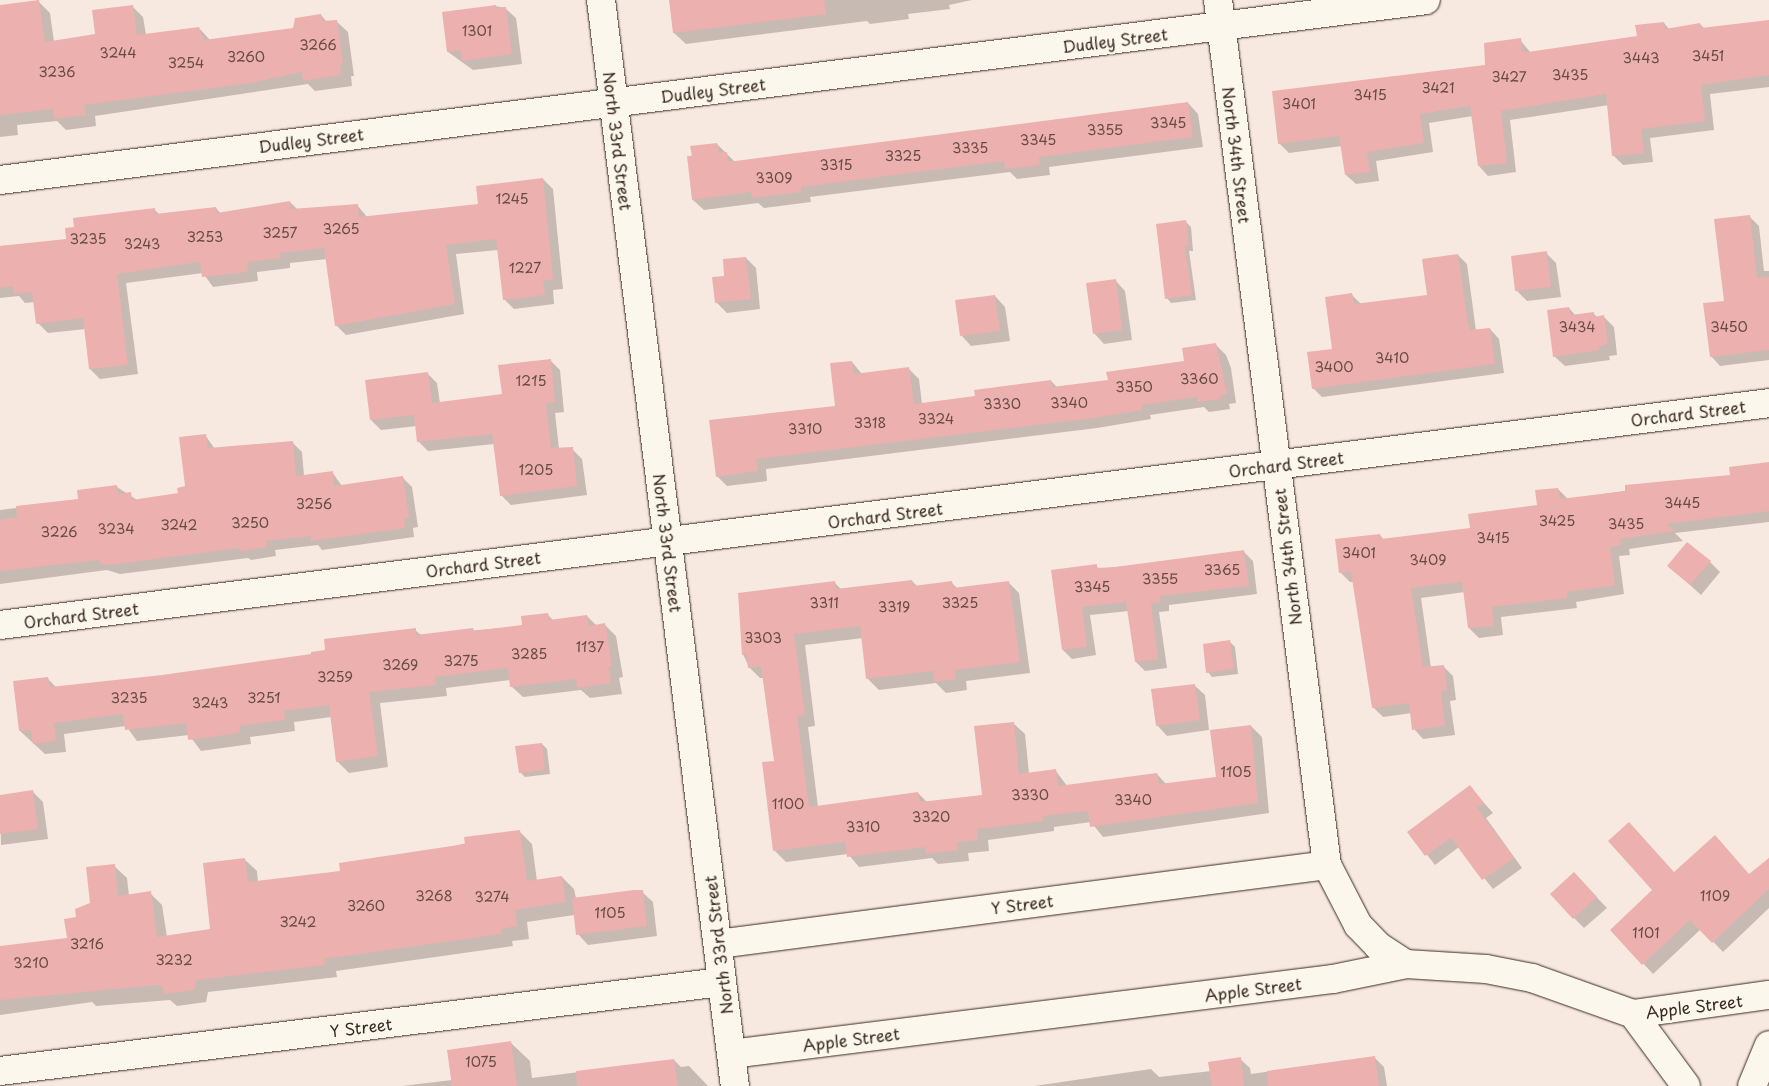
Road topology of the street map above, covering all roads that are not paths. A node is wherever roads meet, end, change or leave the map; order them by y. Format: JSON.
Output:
{"nodes":[{"id":1,"x":600,"y":0,"type":"edge"},
{"id":2,"x":1426,"y":0,"type":"edge"},
{"id":3,"x":1220,"y":13,"type":"edge"},
{"id":4,"x":613,"y":102,"type":"junction"},
{"id":5,"x":0,"y":180,"type":"edge"},
{"id":6,"x":1769,"y":403,"type":"edge"},
{"id":7,"x":1276,"y":466,"type":"junction"},
{"id":8,"x":668,"y":541,"type":"junction"},
{"id":9,"x":0,"y":625,"type":"edge"},
{"id":10,"x":1327,"y":865,"type":"junction"},
{"id":11,"x":718,"y":944,"type":"junction"},
{"id":12,"x":1406,"y":964,"type":"junction"},
{"id":13,"x":722,"y":982,"type":"junction"},
{"id":14,"x":1769,"y":995,"type":"edge"},
{"id":15,"x":1633,"y":1014,"type":"junction"},
{"id":16,"x":1769,"y":1045,"type":"edge"},
{"id":17,"x":731,"y":1054,"type":"junction"},
{"id":18,"x":0,"y":1072,"type":"edge"},
{"id":19,"x":735,"y":1086,"type":"edge"},
{"id":20,"x":1686,"y":1086,"type":"edge"},
{"id":21,"x":1752,"y":1086,"type":"edge"}],
"edges":[{"from":1,"to":4,"type":"street","name":"North 33rd Street"},
{"from":2,"to":3,"type":"street","name":"Dudley Street"},
{"from":3,"to":4,"type":"street","name":"Dudley Street"},
{"from":3,"to":7,"type":"street","name":"North 34th Street"},
{"from":4,"to":5,"type":"street","name":"Dudley Street"},
{"from":4,"to":8,"type":"street","name":"North 33rd Street"},
{"from":6,"to":7,"type":"street","name":"Orchard Street"},
{"from":7,"to":8,"type":"street","name":"Orchard Street"},
{"from":7,"to":10,"type":"street","name":"North 34th Street"},
{"from":8,"to":9,"type":"street","name":"Orchard Street"},
{"from":8,"to":11,"type":"street","name":"North 33rd Street"},
{"from":10,"to":11,"type":"street","name":"Y Street"},
{"from":10,"to":12,"type":"street","name":"North 34th Street"},
{"from":11,"to":13,"type":"street","name":"North 33rd Street"},
{"from":12,"to":15,"type":"street","name":"Apple Street"},
{"from":12,"to":17,"type":"street","name":"Apple Street"},
{"from":13,"to":17,"type":"street","name":"North 33rd Street"},
{"from":13,"to":18,"type":"street","name":"Y Street"},
{"from":14,"to":15,"type":"street","name":"Apple Street"},
{"from":15,"to":20,"type":"street"},
{"from":16,"to":21,"type":"street"},
{"from":17,"to":19,"type":"street","name":"North 33rd Street"}]}
